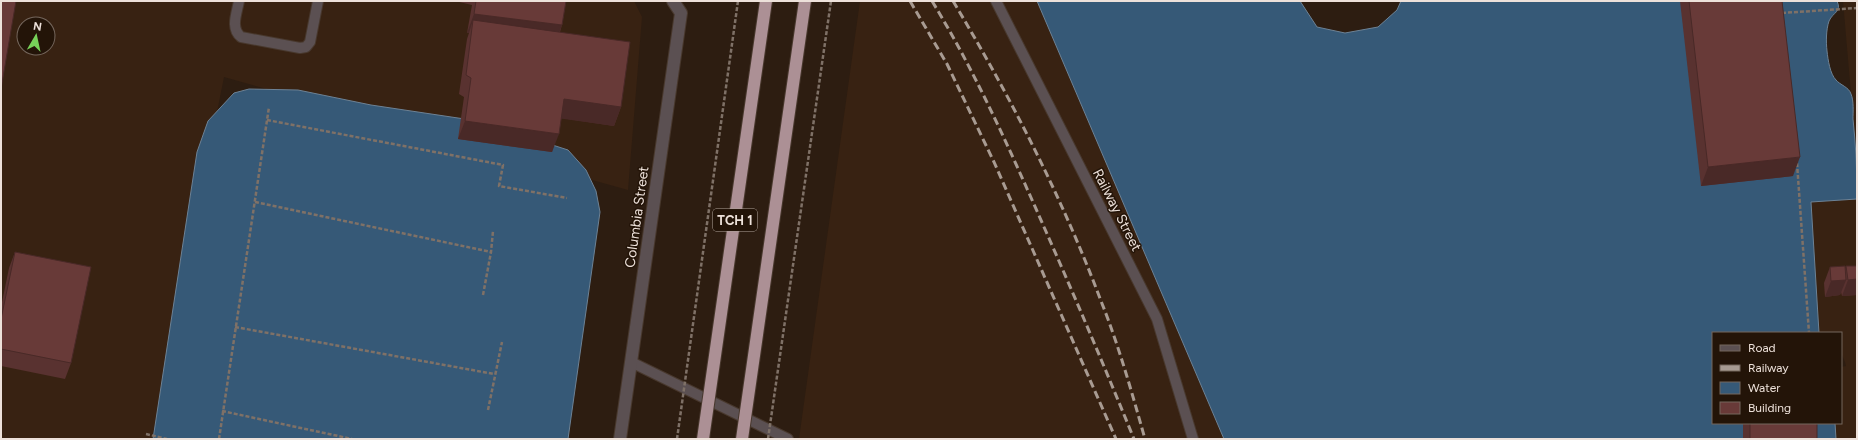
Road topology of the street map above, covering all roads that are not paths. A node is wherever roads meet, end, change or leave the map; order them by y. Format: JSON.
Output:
{"nodes":[{"id":1,"x":239,"y":1,"type":"edge"},
{"id":2,"x":318,"y":1,"type":"edge"},
{"id":3,"x":673,"y":1,"type":"edge"},
{"id":4,"x":766,"y":1,"type":"edge"},
{"id":5,"x":805,"y":1,"type":"edge"},
{"id":6,"x":996,"y":1,"type":"edge"},
{"id":7,"x":631,"y":362,"type":"junction"},
{"id":8,"x":620,"y":439,"type":"edge"},
{"id":9,"x":703,"y":439,"type":"edge"},
{"id":10,"x":742,"y":439,"type":"edge"},
{"id":11,"x":788,"y":439,"type":"edge"},
{"id":12,"x":1193,"y":439,"type":"edge"}],
"edges":[{"from":1,"to":2,"type":"lane"},
{"from":3,"to":7,"type":"street","name":"Columbia Street"},
{"from":4,"to":9,"type":"highway","number":"TCH 1","bridge":true},
{"from":5,"to":10,"type":"highway","number":"TCH 1","bridge":true},
{"from":6,"to":12,"type":"lane","name":"Railway Street"},
{"from":7,"to":8,"type":"street","name":"Columbia Street"},
{"from":7,"to":11,"type":"lane"}]}
